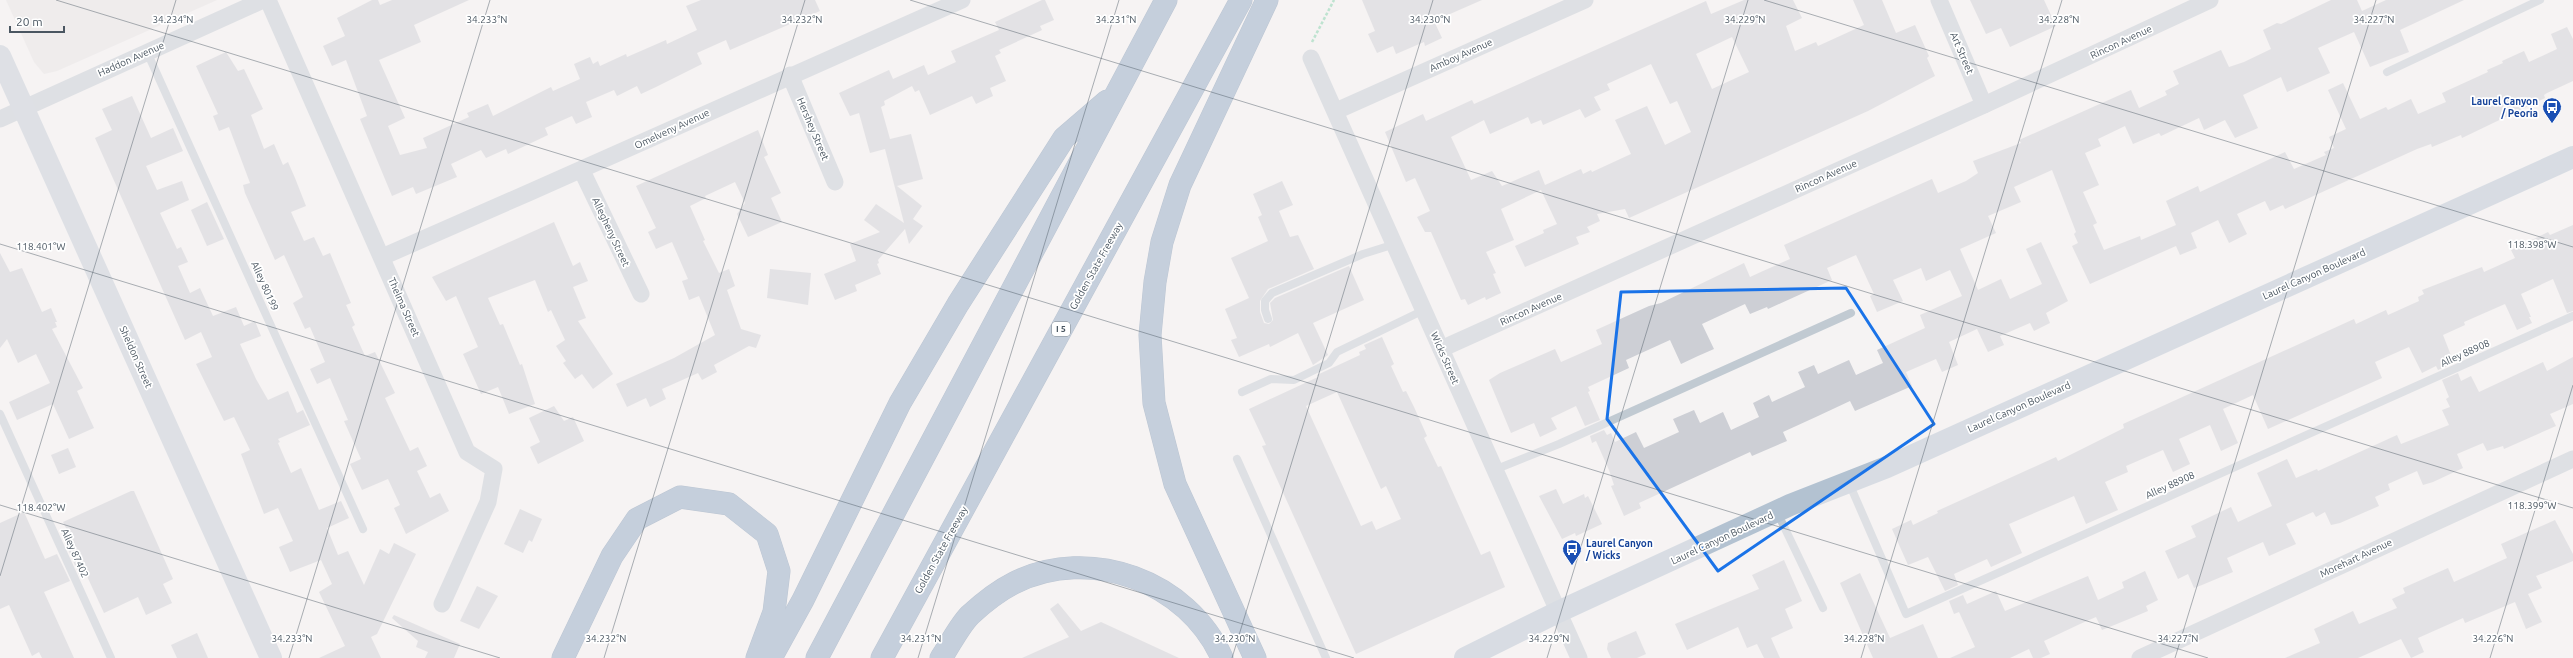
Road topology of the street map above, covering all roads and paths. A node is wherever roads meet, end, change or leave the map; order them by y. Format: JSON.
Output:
{"nodes":[{"id":1,"x":263,"y":0,"type":"edge"},
{"id":2,"x":268,"y":0,"type":"edge"},
{"id":3,"x":962,"y":0,"type":"edge"},
{"id":4,"x":1166,"y":0,"type":"edge"},
{"id":5,"x":1241,"y":0,"type":"edge"},
{"id":6,"x":1267,"y":0,"type":"edge"},
{"id":7,"x":1334,"y":0,"type":"edge"},
{"id":8,"x":1585,"y":0,"type":"edge"},
{"id":9,"x":1939,"y":0,"type":"edge"},
{"id":10,"x":2210,"y":0,"type":"edge"},
{"id":11,"x":2540,"y":0,"type":"edge"},
{"id":12,"x":147,"y":52,"type":"junction"},
{"id":13,"x":0,"y":56,"type":"edge"},
{"id":14,"x":1312,"y":58,"type":"joint"},
{"id":15,"x":2387,"y":72,"type":"dead end"},
{"id":16,"x":790,"y":75,"type":"junction"},
{"id":17,"x":1118,"y":91,"type":"junction"},
{"id":18,"x":1984,"y":105,"type":"junction"},
{"id":19,"x":24,"y":108,"type":"junction"},
{"id":20,"x":1336,"y":111,"type":"junction"},
{"id":21,"x":0,"y":118,"type":"edge"},
{"id":22,"x":2573,"y":157,"type":"edge"},
{"id":23,"x":582,"y":171,"type":"junction"},
{"id":24,"x":835,"y":182,"type":"dead end"},
{"id":25,"x":1395,"y":244,"type":"junction"},
{"id":26,"x":382,"y":257,"type":"junction"},
{"id":27,"x":641,"y":294,"type":"dead end"},
{"id":28,"x":1424,"y":310,"type":"junction"},
{"id":29,"x":1851,"y":313,"type":"dead end"},
{"id":30,"x":2573,"y":316,"type":"edge"},
{"id":31,"x":1268,"y":319,"type":"dead end"},
{"id":32,"x":1441,"y":349,"type":"junction"},
{"id":33,"x":1242,"y":392,"type":"dead end"},
{"id":34,"x":0,"y":414,"type":"edge"},
{"id":35,"x":1237,"y":459,"type":"dead end"},
{"id":36,"x":2573,"y":459,"type":"edge"},
{"id":37,"x":1494,"y":470,"type":"junction"},
{"id":38,"x":1849,"y":482,"type":"junction"},
{"id":39,"x":1777,"y":512,"type":"junction"},
{"id":40,"x":363,"y":529,"type":"dead end"},
{"id":41,"x":442,"y":604,"type":"dead end"},
{"id":42,"x":1823,"y":608,"type":"dead end"},
{"id":43,"x":1558,"y":612,"type":"junction"},
{"id":44,"x":111,"y":658,"type":"edge"},
{"id":45,"x":271,"y":658,"type":"edge"},
{"id":46,"x":563,"y":658,"type":"edge"},
{"id":47,"x":757,"y":658,"type":"edge"},
{"id":48,"x":771,"y":658,"type":"edge"},
{"id":49,"x":817,"y":658,"type":"edge"},
{"id":50,"x":882,"y":658,"type":"edge"},
{"id":51,"x":941,"y":658,"type":"edge"},
{"id":52,"x":1222,"y":658,"type":"edge"},
{"id":53,"x":1255,"y":658,"type":"edge"},
{"id":54,"x":1326,"y":658,"type":"edge"},
{"id":55,"x":1465,"y":658,"type":"edge"},
{"id":56,"x":1579,"y":658,"type":"edge"},
{"id":57,"x":2140,"y":658,"type":"edge"}],
"edges":[{"from":1,"to":12,"type":"street","name":"Haddon Avenue"},
{"from":2,"to":26,"type":"street","name":"Thelma Street"},
{"from":3,"to":16,"type":"street","name":"Omelveny Avenue"},
{"from":4,"to":17,"type":"highway"},
{"from":5,"to":50,"type":"highway","name":"Golden State Freeway","number":"I 5"},
{"from":6,"to":53,"type":"highway"},
{"from":7,"to":14,"type":"path"},
{"from":8,"to":20,"type":"street","name":"Amboy Avenue"},
{"from":9,"to":18,"type":"street","name":"Art Street"},
{"from":10,"to":18,"type":"street","name":"Rincon Avenue"},
{"from":11,"to":15,"type":"lane"},
{"from":12,"to":19,"type":"street","name":"Haddon Avenue"},
{"from":12,"to":40,"type":"lane","name":"Alley 80199"},
{"from":13,"to":19,"type":"main road","name":"Sheldon Street"},
{"from":14,"to":20,"type":"street","name":"Wicks Street"},
{"from":16,"to":23,"type":"street","name":"Omelveny Avenue"},
{"from":16,"to":24,"type":"street","name":"Hershey Street"},
{"from":17,"to":48,"type":"highway"},
{"from":17,"to":49,"type":"highway"},
{"from":18,"to":32,"type":"street","name":"Rincon Avenue"},
{"from":19,"to":21,"type":"street","name":"Haddon Avenue"},
{"from":19,"to":45,"type":"main road","name":"Sheldon Street"},
{"from":20,"to":25,"type":"street","name":"Wicks Street"},
{"from":22,"to":38,"type":"main road","name":"Laurel Canyon Boulevard"},
{"from":23,"to":26,"type":"street","name":"Omelveny Avenue"},
{"from":23,"to":27,"type":"street","name":"Allegheny Street"},
{"from":25,"to":28,"type":"street","name":"Wicks Street"},
{"from":25,"to":31,"type":"lane"},
{"from":26,"to":41,"type":"street","name":"Thelma Street"},
{"from":28,"to":32,"type":"street","name":"Wicks Street"},
{"from":28,"to":33,"type":"lane"},
{"from":29,"to":37,"type":"lane"},
{"from":30,"to":38,"type":"lane","name":"Alley 88908"},
{"from":32,"to":37,"type":"street","name":"Wicks Street"},
{"from":34,"to":44,"type":"lane","name":"Alley 87402"},
{"from":35,"to":54,"type":"lane"},
{"from":36,"to":57,"type":"street","name":"Morehart Avenue"},
{"from":37,"to":43,"type":"street","name":"Wicks Street"},
{"from":38,"to":39,"type":"main road","name":"Laurel Canyon Boulevard"},
{"from":39,"to":42,"type":"lane"},
{"from":39,"to":43,"type":"main road","name":"Laurel Canyon Boulevard"},
{"from":43,"to":55,"type":"main road","name":"Laurel Canyon Boulevard"},
{"from":43,"to":56,"type":"street","name":"Wicks Street"},
{"from":46,"to":47,"type":"highway"},
{"from":51,"to":52,"type":"highway"}]}
